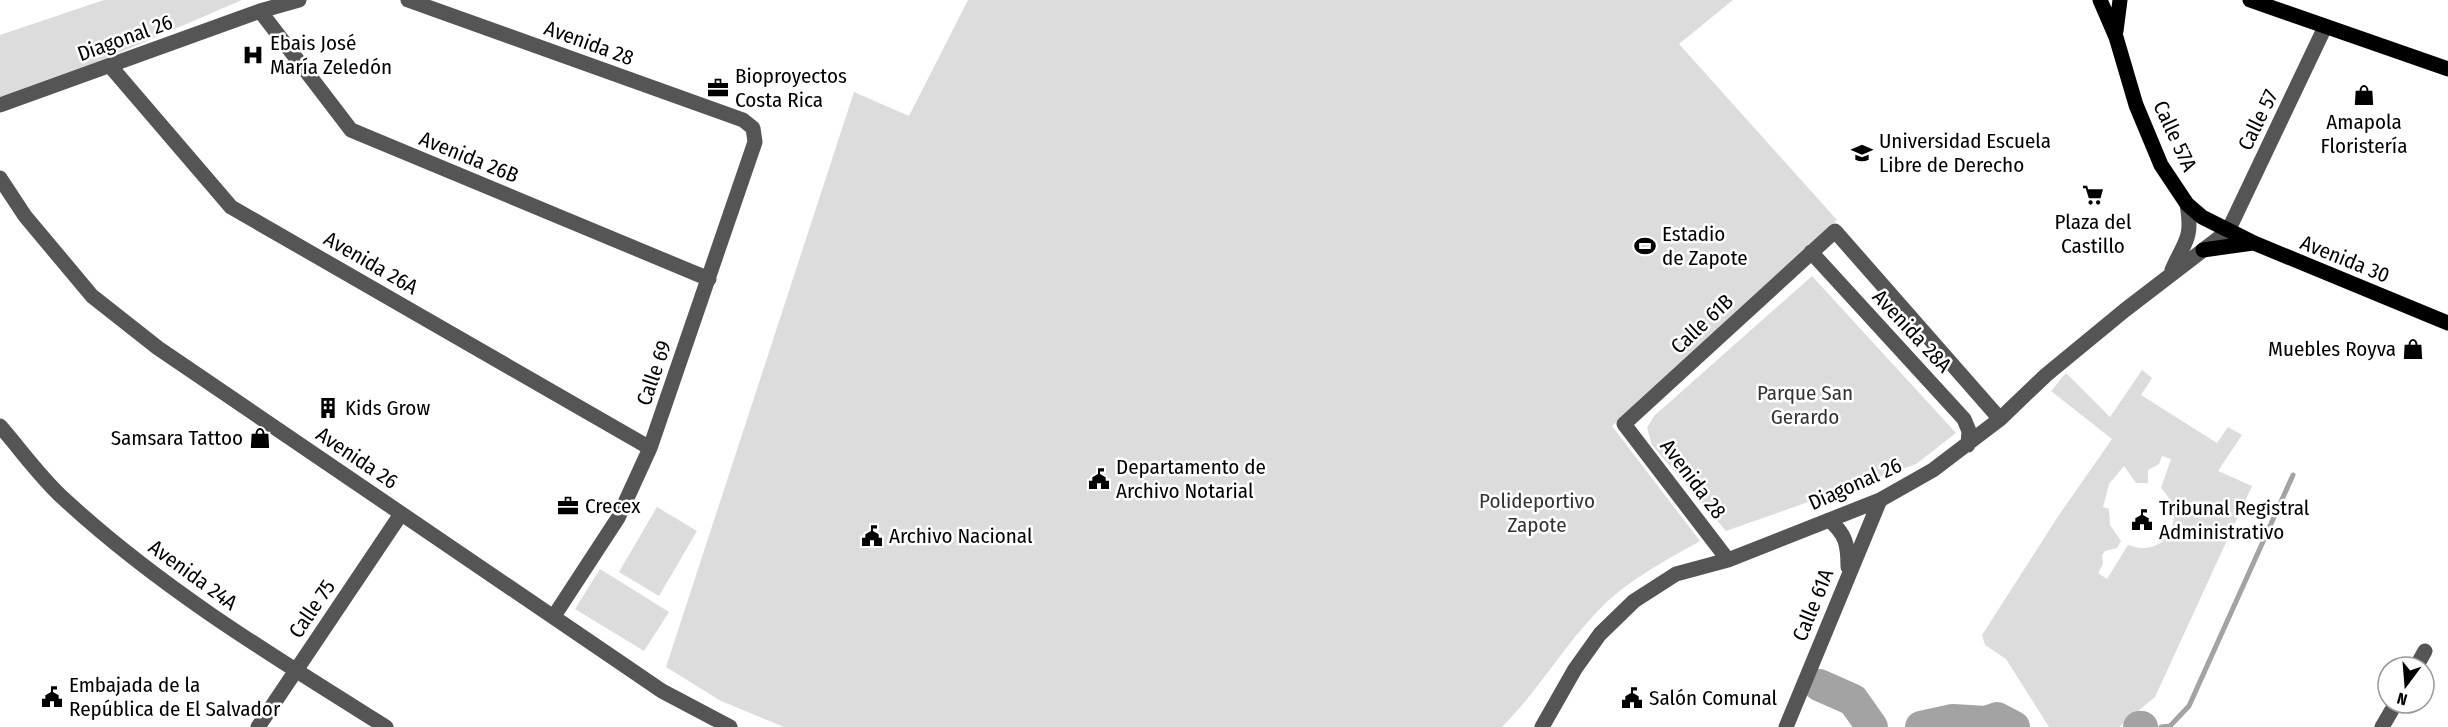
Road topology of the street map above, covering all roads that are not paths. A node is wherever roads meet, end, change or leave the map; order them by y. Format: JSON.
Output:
{"nodes":[{"id":1,"x":300,"y":0,"type":"edge"},
{"id":2,"x":408,"y":0,"type":"edge"},
{"id":3,"x":2100,"y":0,"type":"edge"},
{"id":4,"x":2120,"y":0,"type":"edge"},
{"id":5,"x":2250,"y":0,"type":"edge"},
{"id":6,"x":260,"y":11,"type":"junction"},
{"id":7,"x":2325,"y":27,"type":"junction"},
{"id":8,"x":2116,"y":37,"type":"junction"},
{"id":9,"x":111,"y":67,"type":"junction"},
{"id":10,"x":2448,"y":69,"type":"edge"},
{"id":11,"x":0,"y":105,"type":"edge"},
{"id":12,"x":753,"y":128,"type":"joint"},
{"id":13,"x":0,"y":178,"type":"edge"},
{"id":14,"x":2187,"y":204,"type":"junction"},
{"id":15,"x":1835,"y":231,"type":"joint"},
{"id":16,"x":2228,"y":231,"type":"junction"},
{"id":17,"x":2254,"y":243,"type":"junction"},
{"id":18,"x":2203,"y":250,"type":"junction"},
{"id":19,"x":1811,"y":252,"type":"junction"},
{"id":20,"x":2169,"y":275,"type":"junction"},
{"id":21,"x":709,"y":279,"type":"junction"},
{"id":22,"x":2448,"y":323,"type":"edge"},
{"id":23,"x":2000,"y":419,"type":"junction"},
{"id":24,"x":1624,"y":424,"type":"joint"},
{"id":25,"x":0,"y":426,"type":"edge"},
{"id":26,"x":1968,"y":445,"type":"junction"},
{"id":27,"x":650,"y":448,"type":"junction"},
{"id":28,"x":1880,"y":500,"type":"junction"},
{"id":29,"x":401,"y":514,"type":"junction"},
{"id":30,"x":1829,"y":520,"type":"junction"},
{"id":31,"x":1728,"y":560,"type":"junction"},
{"id":32,"x":1848,"y":573,"type":"junction"},
{"id":33,"x":554,"y":616,"type":"junction"},
{"id":34,"x":2425,"y":651,"type":"dead end"},
{"id":35,"x":2423,"y":655,"type":"edge"},
{"id":36,"x":296,"y":671,"type":"junction"},
{"id":37,"x":1555,"y":705,"type":"junction"},
{"id":38,"x":258,"y":727,"type":"edge"},
{"id":39,"x":386,"y":727,"type":"edge"},
{"id":40,"x":730,"y":727,"type":"edge"},
{"id":41,"x":1531,"y":727,"type":"edge"},
{"id":42,"x":1542,"y":727,"type":"edge"},
{"id":43,"x":1786,"y":727,"type":"edge"}],
"edges":[{"from":1,"to":6,"type":"street","name":"Diagonal 26"},
{"from":2,"to":12,"type":"street","name":"Avenida 28"},
{"from":3,"to":8,"type":"main road","name":"Calle 57A"},
{"from":4,"to":8,"type":"main road"},
{"from":5,"to":7,"type":"main road"},
{"from":6,"to":9,"type":"street","name":"Diagonal 26"},
{"from":6,"to":21,"type":"street","name":"Avenida 26B"},
{"from":7,"to":10,"type":"main road"},
{"from":7,"to":16,"type":"street","name":"Calle 57"},
{"from":8,"to":14,"type":"main road","name":"Calle 57A"},
{"from":9,"to":11,"type":"street","name":"Diagonal 26"},
{"from":9,"to":27,"type":"street","name":"Avenida 26A"},
{"from":12,"to":21,"type":"street","name":"Calle 69"},
{"from":13,"to":29,"type":"street","name":"Avenida 26"},
{"from":14,"to":16,"type":"main road","name":"Calle 57A"},
{"from":14,"to":20,"type":"street","name":"Diagonal 26"},
{"from":15,"to":19,"type":"street","name":"Calle 61B"},
{"from":15,"to":23,"type":"street","name":"Avenida 28A"},
{"from":16,"to":17,"type":"main road","name":"Avenida 30"},
{"from":16,"to":18,"type":"street","name":"Diagonal 26"},
{"from":17,"to":18,"type":"main road"},
{"from":17,"to":22,"type":"main road","name":"Avenida 30"},
{"from":18,"to":20,"type":"street","name":"Diagonal 26"},
{"from":19,"to":24,"type":"street","name":"Calle 61B"},
{"from":19,"to":26,"type":"street","name":"Avenida 28A"},
{"from":20,"to":23,"type":"street","name":"Diagonal 26"},
{"from":21,"to":27,"type":"street","name":"Calle 69"},
{"from":23,"to":26,"type":"street","name":"Diagonal 26"},
{"from":24,"to":31,"type":"street","name":"Avenida 28"},
{"from":25,"to":36,"type":"street","name":"Avenida 24A"},
{"from":26,"to":28,"type":"street","name":"Diagonal 26"},
{"from":27,"to":33,"type":"street","name":"Calle 69"},
{"from":28,"to":30,"type":"street","name":"Diagonal 26"},
{"from":28,"to":32,"type":"street","name":"Calle 61A"},
{"from":29,"to":33,"type":"street","name":"Avenida 26"},
{"from":29,"to":36,"type":"street","name":"Calle 75"},
{"from":30,"to":31,"type":"street","name":"Diagonal 26"},
{"from":30,"to":32,"type":"street"},
{"from":31,"to":37,"type":"street","name":"Diagonal 26"},
{"from":32,"to":43,"type":"street","name":"Calle 61A"},
{"from":33,"to":40,"type":"street","name":"Avenida 26"},
{"from":34,"to":35,"type":"street"},
{"from":36,"to":38,"type":"street","name":"Calle 75"},
{"from":36,"to":39,"type":"street","name":"Avenida 24A"},
{"from":37,"to":41,"type":"street","name":"Diagonal 26"},
{"from":37,"to":42,"type":"street","name":"Diagonal 26"}]}
